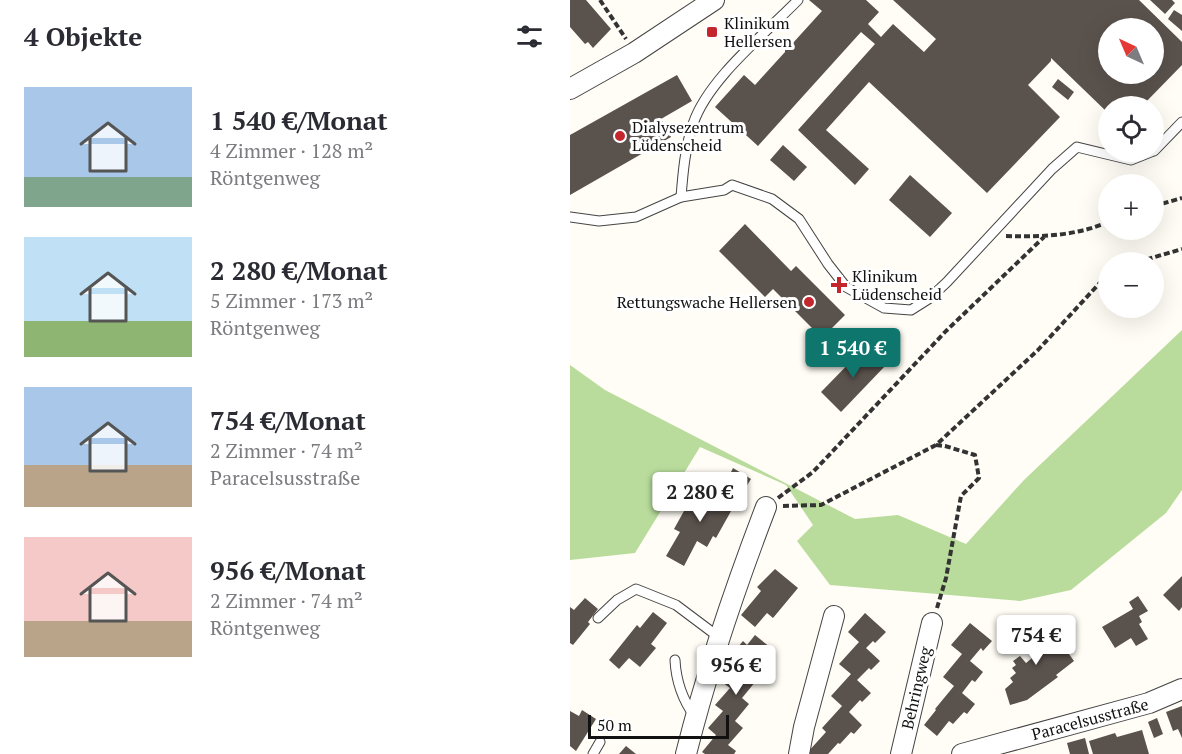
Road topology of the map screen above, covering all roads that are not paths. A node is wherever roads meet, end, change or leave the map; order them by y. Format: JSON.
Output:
{"nodes":[{"id":1,"x":714,"y":0,"type":"edge"},
{"id":2,"x":798,"y":0,"type":"edge"},
{"id":3,"x":570,"y":89,"type":"edge"},
{"id":4,"x":1182,"y":122,"type":"edge"},
{"id":5,"x":1164,"y":139,"type":"edge"},
{"id":6,"x":1098,"y":152,"type":"edge"},
{"id":7,"x":681,"y":197,"type":"junction"},
{"id":8,"x":570,"y":218,"type":"edge"},
{"id":9,"x":766,"y":507,"type":"road end"},
{"id":10,"x":834,"y":616,"type":"dead end"},
{"id":11,"x":598,"y":618,"type":"dead end"},
{"id":12,"x":932,"y":623,"type":"road end"},
{"id":13,"x":720,"y":638,"type":"junction"},
{"id":14,"x":675,"y":660,"type":"dead end"},
{"id":15,"x":1182,"y":689,"type":"edge"},
{"id":16,"x":695,"y":717,"type":"junction"},
{"id":17,"x":600,"y":742,"type":"dead end"},
{"id":18,"x":593,"y":754,"type":"edge"},
{"id":19,"x":686,"y":754,"type":"edge"},
{"id":20,"x":799,"y":754,"type":"edge"},
{"id":21,"x":901,"y":754,"type":"edge"},
{"id":22,"x":962,"y":754,"type":"edge"}],
"edges":[{"from":1,"to":3,"type":"street"},
{"from":2,"to":7,"type":"lane"},
{"from":4,"to":5,"type":"lane"},
{"from":6,"to":7,"type":"lane"},
{"from":7,"to":8,"type":"lane"},
{"from":9,"to":13,"type":"street"},
{"from":10,"to":20,"type":"street"},
{"from":11,"to":13,"type":"lane"},
{"from":12,"to":21,"type":"street","name":"Behringweg"},
{"from":13,"to":16,"type":"street"},
{"from":14,"to":16,"type":"lane"},
{"from":15,"to":22,"type":"street","name":"Paracelsusstraße"},
{"from":16,"to":19,"type":"street"},
{"from":17,"to":18,"type":"lane"}]}
